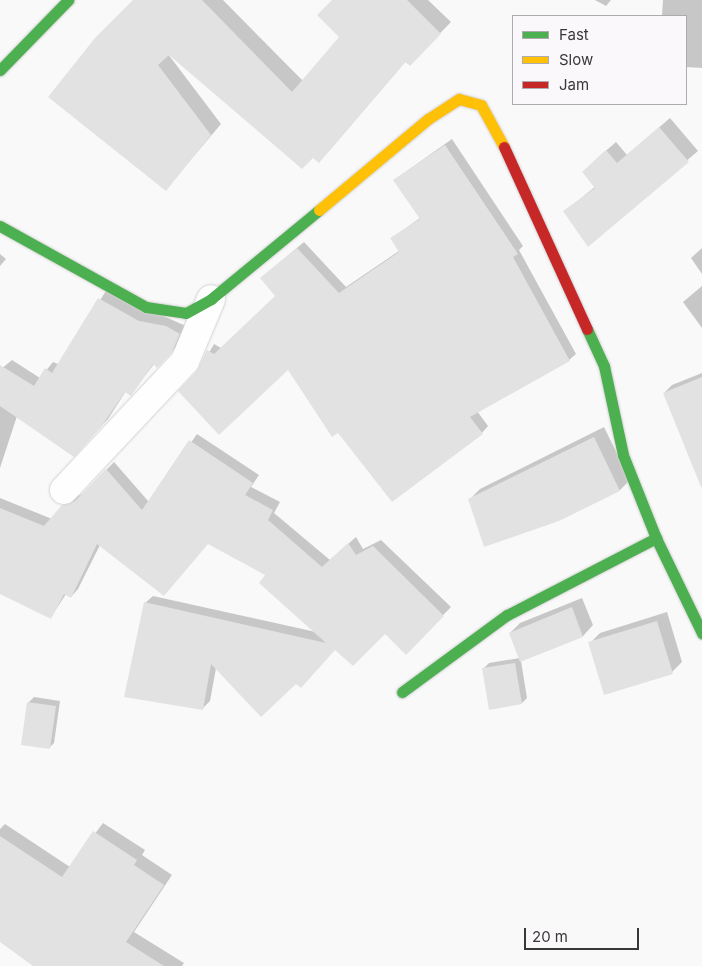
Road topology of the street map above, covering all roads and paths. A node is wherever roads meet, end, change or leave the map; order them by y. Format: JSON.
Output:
{"nodes":[{"id":1,"x":68,"y":0,"type":"edge"},
{"id":2,"x":0,"y":70,"type":"edge"},
{"id":3,"x":0,"y":226,"type":"edge"},
{"id":4,"x":211,"y":299,"type":"junction"},
{"id":5,"x":64,"y":490,"type":"dead end"},
{"id":6,"x":656,"y":538,"type":"junction"},
{"id":7,"x":702,"y":633,"type":"edge"},
{"id":8,"x":402,"y":692,"type":"dead end"}],
"edges":[{"from":1,"to":2,"type":"street"},
{"from":3,"to":4,"type":"street"},
{"from":4,"to":5,"type":"street"},
{"from":4,"to":6,"type":"street"},
{"from":6,"to":7,"type":"street"},
{"from":6,"to":8,"type":"street"}]}
